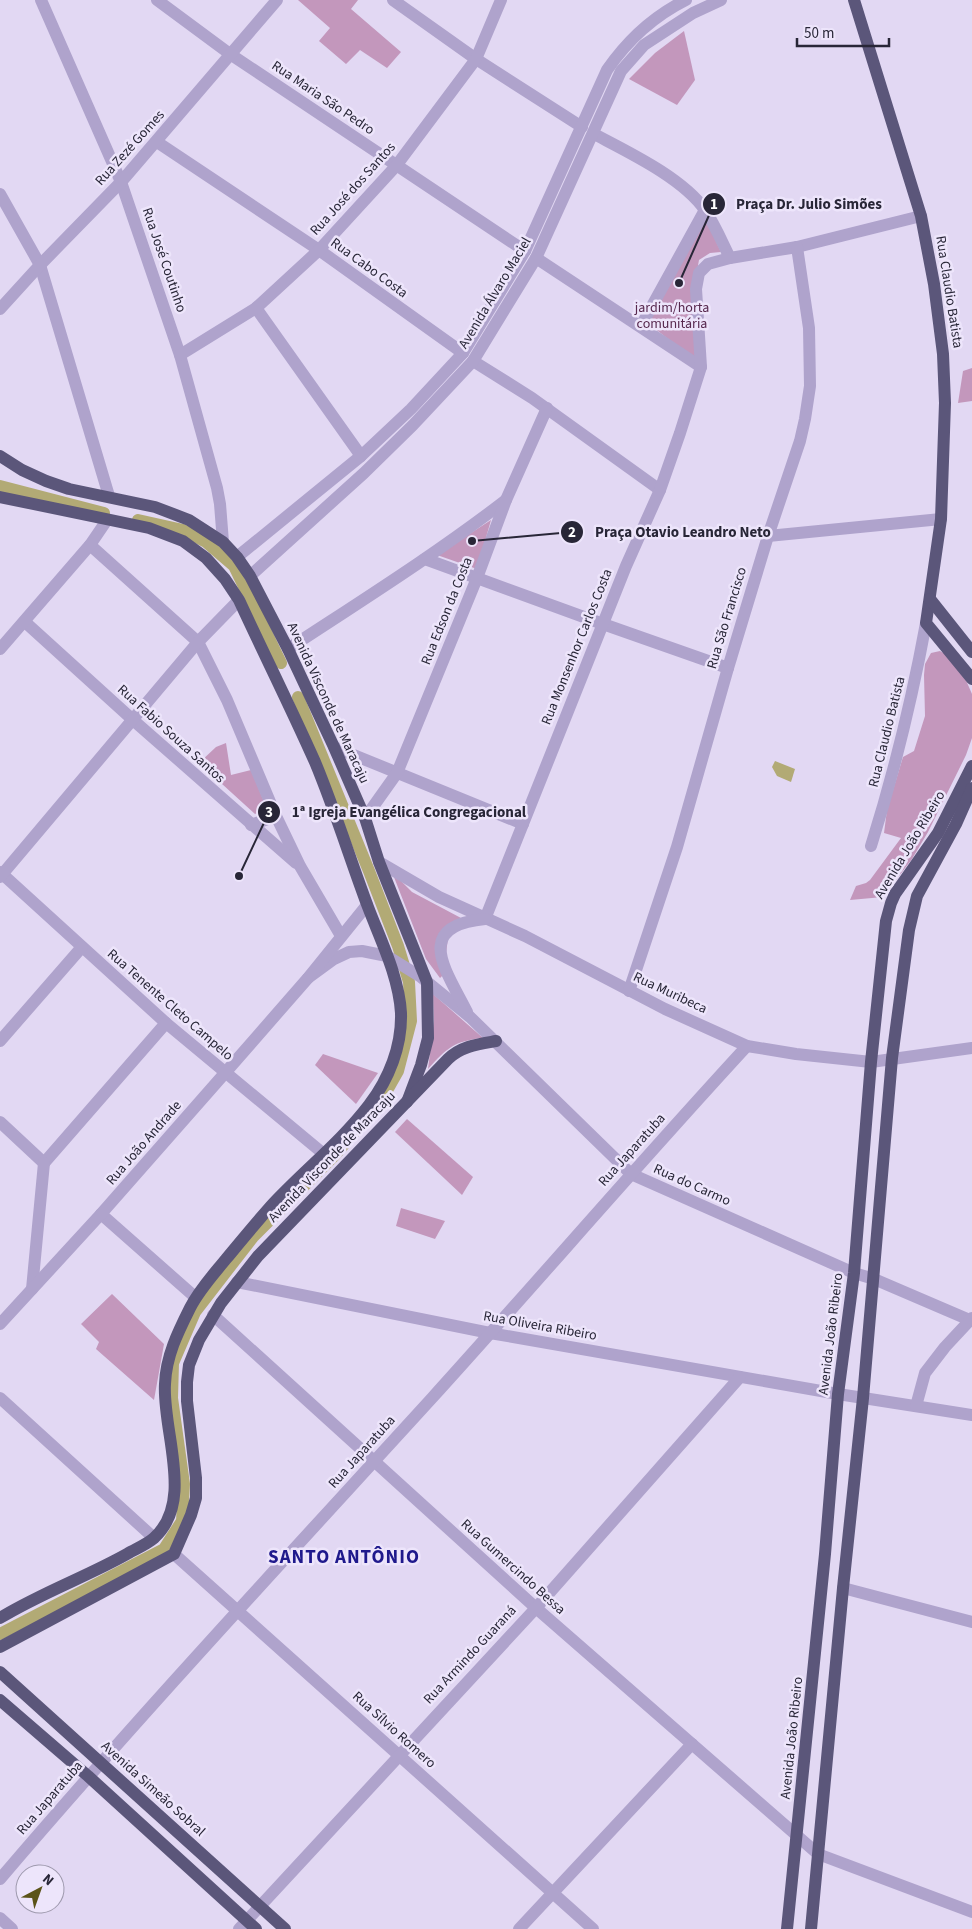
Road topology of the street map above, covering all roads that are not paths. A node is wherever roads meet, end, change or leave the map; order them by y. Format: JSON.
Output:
{"nodes":[{"id":1,"x":41,"y":0,"type":"edge"},
{"id":2,"x":157,"y":0,"type":"edge"},
{"id":3,"x":276,"y":0,"type":"edge"},
{"id":4,"x":393,"y":0,"type":"edge"},
{"id":5,"x":501,"y":0,"type":"edge"},
{"id":6,"x":686,"y":0,"type":"edge"},
{"id":7,"x":721,"y":0,"type":"edge"},
{"id":8,"x":854,"y":0,"type":"edge"},
{"id":9,"x":230,"y":54,"type":"junction"},
{"id":10,"x":476,"y":59,"type":"junction"},
{"id":11,"x":600,"y":102,"type":"junction"},
{"id":12,"x":582,"y":127,"type":"junction"},
{"id":13,"x":594,"y":134,"type":"junction"},
{"id":14,"x":157,"y":142,"type":"junction"},
{"id":15,"x":396,"y":166,"type":"junction"},
{"id":16,"x":121,"y":182,"type":"junction"},
{"id":17,"x":0,"y":194,"type":"edge"},
{"id":18,"x":705,"y":210,"type":"junction"},
{"id":19,"x":921,"y":216,"type":"junction"},
{"id":20,"x":797,"y":247,"type":"junction"},
{"id":21,"x":319,"y":250,"type":"junction"},
{"id":22,"x":525,"y":251,"type":"junction"},
{"id":23,"x":536,"y":258,"type":"junction"},
{"id":24,"x":730,"y":258,"type":"junction"},
{"id":25,"x":40,"y":265,"type":"junction"},
{"id":26,"x":504,"y":283,"type":"junction"},
{"id":27,"x":516,"y":291,"type":"junction"},
{"id":28,"x":256,"y":308,"type":"junction"},
{"id":29,"x":0,"y":309,"type":"edge"},
{"id":30,"x":641,"y":326,"type":"junction"},
{"id":31,"x":180,"y":355,"type":"junction"},
{"id":32,"x":468,"y":357,"type":"junction"},
{"id":33,"x":700,"y":367,"type":"junction"},
{"id":34,"x":547,"y":408,"type":"junction"},
{"id":35,"x":0,"y":456,"type":"edge"},
{"id":36,"x":362,"y":456,"type":"junction"},
{"id":37,"x":660,"y":490,"type":"junction"},
{"id":38,"x":0,"y":496,"type":"edge"},
{"id":39,"x":109,"y":496,"type":"junction"},
{"id":40,"x":506,"y":500,"type":"junction"},
{"id":41,"x":941,"y":519,"type":"junction"},
{"id":42,"x":107,"y":520,"type":"junction"},
{"id":43,"x":768,"y":536,"type":"junction"},
{"id":44,"x":223,"y":542,"type":"junction"},
{"id":45,"x":90,"y":545,"type":"junction"},
{"id":46,"x":238,"y":557,"type":"junction"},
{"id":47,"x":425,"y":559,"type":"junction"},
{"id":48,"x":250,"y":576,"type":"junction"},
{"id":49,"x":477,"y":578,"type":"junction"},
{"id":50,"x":930,"y":599,"type":"junction"},
{"id":51,"x":238,"y":600,"type":"junction"},
{"id":52,"x":25,"y":622,"type":"junction"},
{"id":53,"x":926,"y":623,"type":"junction"},
{"id":54,"x":603,"y":624,"type":"junction"},
{"id":55,"x":198,"y":642,"type":"junction"},
{"id":56,"x":0,"y":649,"type":"edge"},
{"id":57,"x":288,"y":649,"type":"junction"},
{"id":58,"x":972,"y":652,"type":"edge"},
{"id":59,"x":728,"y":668,"type":"junction"},
{"id":60,"x":299,"y":674,"type":"junction"},
{"id":61,"x":972,"y":679,"type":"edge"},
{"id":62,"x":277,"y":682,"type":"junction"},
{"id":63,"x":133,"y":720,"type":"junction"},
{"id":64,"x":334,"y":747,"type":"junction"},
{"id":65,"x":972,"y":766,"type":"edge"},
{"id":66,"x":397,"y":773,"type":"junction"},
{"id":67,"x":972,"y":788,"type":"edge"},
{"id":68,"x":276,"y":816,"type":"junction"},
{"id":69,"x":365,"y":818,"type":"junction"},
{"id":70,"x":523,"y":824,"type":"junction"},
{"id":71,"x":251,"y":825,"type":"junction"},
{"id":72,"x":871,"y":846,"type":"dead end"},
{"id":73,"x":379,"y":862,"type":"junction"},
{"id":74,"x":300,"y":866,"type":"junction"},
{"id":75,"x":1,"y":874,"type":"edge"},
{"id":76,"x":367,"y":904,"type":"junction"},
{"id":77,"x":486,"y":919,"type":"junction"},
{"id":78,"x":341,"y":936,"type":"junction"},
{"id":79,"x":82,"y":947,"type":"junction"},
{"id":80,"x":392,"y":959,"type":"junction"},
{"id":81,"x":308,"y":978,"type":"junction"},
{"id":82,"x":424,"y":980,"type":"junction"},
{"id":83,"x":629,"y":991,"type":"junction"},
{"id":84,"x":470,"y":1017,"type":"junction"},
{"id":85,"x":166,"y":1023,"type":"junction"},
{"id":86,"x":0,"y":1041,"type":"edge"},
{"id":87,"x":496,"y":1041,"type":"junction"},
{"id":88,"x":747,"y":1046,"type":"junction"},
{"id":89,"x":972,"y":1048,"type":"edge"},
{"id":90,"x":892,"y":1058,"type":"junction"},
{"id":91,"x":871,"y":1062,"type":"junction"},
{"id":92,"x":225,"y":1073,"type":"junction"},
{"id":93,"x":407,"y":1102,"type":"junction"},
{"id":94,"x":0,"y":1122,"type":"edge"},
{"id":95,"x":325,"y":1155,"type":"junction"},
{"id":96,"x":44,"y":1162,"type":"junction"},
{"id":97,"x":630,"y":1174,"type":"junction"},
{"id":98,"x":102,"y":1214,"type":"junction"},
{"id":99,"x":854,"y":1273,"type":"junction"},
{"id":100,"x":874,"y":1279,"type":"junction"},
{"id":101,"x":236,"y":1282,"type":"junction"},
{"id":102,"x":32,"y":1289,"type":"junction"},
{"id":103,"x":195,"y":1297,"type":"junction"},
{"id":104,"x":213,"y":1315,"type":"junction"},
{"id":105,"x":971,"y":1319,"type":"edge"},
{"id":106,"x":0,"y":1324,"type":"edge"},
{"id":107,"x":490,"y":1333,"type":"junction"},
{"id":108,"x":740,"y":1377,"type":"junction"},
{"id":109,"x":838,"y":1394,"type":"junction"},
{"id":110,"x":0,"y":1398,"type":"edge"},
{"id":111,"x":863,"y":1398,"type":"junction"},
{"id":112,"x":916,"y":1406,"type":"junction"},
{"id":113,"x":972,"y":1415,"type":"edge"},
{"id":114,"x":373,"y":1462,"type":"junction"},
{"id":115,"x":154,"y":1538,"type":"junction"},
{"id":116,"x":174,"y":1554,"type":"junction"},
{"id":117,"x":843,"y":1588,"type":"junction"},
{"id":118,"x":536,"y":1608,"type":"junction"},
{"id":119,"x":238,"y":1611,"type":"junction"},
{"id":120,"x":0,"y":1618,"type":"edge"},
{"id":121,"x":972,"y":1622,"type":"edge"},
{"id":122,"x":0,"y":1647,"type":"edge"},
{"id":123,"x":0,"y":1672,"type":"edge"},
{"id":124,"x":0,"y":1700,"type":"edge"},
{"id":125,"x":692,"y":1744,"type":"junction"},
{"id":126,"x":398,"y":1755,"type":"junction"},
{"id":127,"x":101,"y":1762,"type":"junction"},
{"id":128,"x":88,"y":1776,"type":"junction"},
{"id":129,"x":797,"y":1836,"type":"junction"},
{"id":130,"x":818,"y":1854,"type":"junction"},
{"id":131,"x":0,"y":1880,"type":"edge"},
{"id":132,"x":552,"y":1892,"type":"junction"},
{"id":133,"x":260,"y":1907,"type":"junction"},
{"id":134,"x":972,"y":1912,"type":"edge"},
{"id":135,"x":0,"y":1918,"type":"edge"},
{"id":136,"x":247,"y":1926,"type":"edge"},
{"id":137,"x":12,"y":1929,"type":"edge"},
{"id":138,"x":284,"y":1929,"type":"edge"},
{"id":139,"x":519,"y":1929,"type":"edge"},
{"id":140,"x":593,"y":1929,"type":"edge"},
{"id":141,"x":787,"y":1929,"type":"edge"},
{"id":142,"x":811,"y":1929,"type":"edge"}],
"edges":[{"from":1,"to":16,"type":"street","name":"Rua José Coutinho"},
{"from":2,"to":9,"type":"street","name":"Rua Maria São Pedro"},
{"from":3,"to":9,"type":"street","name":"Rua Zezé Gomes"},
{"from":4,"to":10,"type":"street"},
{"from":5,"to":10,"type":"street","name":"Rua José dos Santos"},
{"from":6,"to":11,"type":"street","name":"Avenida Álvaro Maciel"},
{"from":7,"to":11,"type":"street","name":"Avenida Álvaro Maciel"},
{"from":8,"to":19,"type":"main road","name":"Rua Claudio Batista"},
{"from":9,"to":14,"type":"street","name":"Rua Zezé Gomes"},
{"from":9,"to":15,"type":"street","name":"Rua Maria São Pedro"},
{"from":10,"to":12,"type":"street"},
{"from":10,"to":15,"type":"street","name":"Rua José dos Santos"},
{"from":11,"to":12,"type":"street","name":"Avenida Álvaro Maciel"},
{"from":11,"to":13,"type":"street","name":"Avenida Álvaro Maciel"},
{"from":12,"to":22,"type":"street","name":"Avenida Álvaro Maciel"},
{"from":13,"to":18,"type":"street"},
{"from":13,"to":23,"type":"street","name":"Avenida Álvaro Maciel"},
{"from":14,"to":16,"type":"street","name":"Rua Zezé Gomes"},
{"from":14,"to":21,"type":"street","name":"Rua Cabo Costa"},
{"from":15,"to":21,"type":"street","name":"Rua José dos Santos"},
{"from":15,"to":22,"type":"street","name":"Rua Maria São Pedro"},
{"from":16,"to":25,"type":"street","name":"Rua Zezé Gomes"},
{"from":16,"to":31,"type":"street","name":"Rua José Coutinho"},
{"from":17,"to":25,"type":"street"},
{"from":18,"to":24,"type":"street"},
{"from":18,"to":30,"type":"street"},
{"from":19,"to":20,"type":"street","name":"Rua Monsenhor Carlos Costa"},
{"from":19,"to":41,"type":"main road","name":"Rua Claudio Batista"},
{"from":20,"to":24,"type":"street","name":"Rua Monsenhor Carlos Costa"},
{"from":20,"to":43,"type":"street","name":"Rua São Francisco"},
{"from":21,"to":28,"type":"street","name":"Rua José dos Santos"},
{"from":21,"to":32,"type":"street","name":"Rua Cabo Costa"},
{"from":22,"to":26,"type":"street","name":"Avenida Álvaro Maciel"},
{"from":23,"to":27,"type":"street","name":"Avenida Álvaro Maciel"},
{"from":23,"to":30,"type":"street"},
{"from":24,"to":33,"type":"street","name":"Rua Monsenhor Carlos Costa"},
{"from":25,"to":29,"type":"street","name":"Rua Zezé Gomes"},
{"from":25,"to":39,"type":"street"},
{"from":26,"to":27,"type":"street"},
{"from":26,"to":32,"type":"street","name":"Avenida Álvaro Maciel"},
{"from":27,"to":32,"type":"street","name":"Avenida Álvaro Maciel"},
{"from":28,"to":31,"type":"street","name":"Rua José dos Santos"},
{"from":28,"to":36,"type":"street"},
{"from":30,"to":33,"type":"street"},
{"from":31,"to":44,"type":"street","name":"Rua José Coutinho"},
{"from":32,"to":34,"type":"street","name":"Rua Cabo Costa"},
{"from":32,"to":36,"type":"street","name":"Avenida Álvaro Maciel"},
{"from":32,"to":48,"type":"street","name":"Avenida Álvaro Maciel"},
{"from":33,"to":37,"type":"street","name":"Rua Monsenhor Carlos Costa"},
{"from":34,"to":37,"type":"street","name":"Rua Cabo Costa"},
{"from":34,"to":40,"type":"street","name":"Rua Edson da Costa"},
{"from":35,"to":39,"type":"main road","name":"Avenida Visconde de Maracaju"},
{"from":36,"to":46,"type":"street","name":"Avenida Álvaro Maciel"},
{"from":37,"to":54,"type":"street","name":"Rua Monsenhor Carlos Costa"},
{"from":38,"to":42,"type":"main road","name":"Avenida Visconde de Maracaju"},
{"from":39,"to":44,"type":"main road","name":"Avenida Visconde de Maracaju"},
{"from":40,"to":47,"type":"street"},
{"from":40,"to":49,"type":"street","name":"Rua Edson da Costa"},
{"from":41,"to":43,"type":"street"},
{"from":41,"to":50,"type":"main road","name":"Rua Claudio Batista"},
{"from":42,"to":45,"type":"street"},
{"from":42,"to":51,"type":"main road","name":"Avenida Visconde de Maracaju"},
{"from":43,"to":59,"type":"street","name":"Rua São Francisco"},
{"from":44,"to":46,"type":"main road","name":"Avenida Visconde de Maracaju"},
{"from":45,"to":52,"type":"street"},
{"from":45,"to":55,"type":"street"},
{"from":46,"to":48,"type":"main road","name":"Avenida Visconde de Maracaju"},
{"from":47,"to":49,"type":"street"},
{"from":47,"to":57,"type":"street"},
{"from":48,"to":57,"type":"main road","name":"Avenida Visconde de Maracaju"},
{"from":49,"to":54,"type":"street"},
{"from":49,"to":66,"type":"street","name":"Rua Edson da Costa"},
{"from":50,"to":53,"type":"main road"},
{"from":50,"to":58,"type":"main road"},
{"from":51,"to":55,"type":"street"},
{"from":51,"to":62,"type":"main road","name":"Avenida Visconde de Maracaju"},
{"from":52,"to":56,"type":"street"},
{"from":52,"to":63,"type":"street","name":"Rua Fabio Souza Santos"},
{"from":53,"to":61,"type":"main road"},
{"from":53,"to":72,"type":"street","name":"Rua Claudio Batista"},
{"from":54,"to":59,"type":"street"},
{"from":54,"to":70,"type":"street","name":"Rua Monsenhor Carlos Costa"},
{"from":55,"to":63,"type":"street"},
{"from":55,"to":68,"type":"street"},
{"from":57,"to":60,"type":"main road","name":"Avenida Visconde de Maracaju"},
{"from":59,"to":83,"type":"street","name":"Rua São Francisco"},
{"from":60,"to":62,"type":"main road"},
{"from":60,"to":64,"type":"main road","name":"Avenida Visconde de Maracaju"},
{"from":62,"to":76,"type":"main road","name":"Avenida Visconde de Maracaju"},
{"from":63,"to":71,"type":"street","name":"Rua Fabio Souza Santos"},
{"from":63,"to":75,"type":"street"},
{"from":64,"to":66,"type":"street"},
{"from":64,"to":69,"type":"main road","name":"Avenida Visconde de Maracaju"},
{"from":65,"to":91,"type":"main road","name":"Avenida João Ribeiro"},
{"from":66,"to":69,"type":"street","name":"Rua Edson da Costa"},
{"from":66,"to":70,"type":"street"},
{"from":67,"to":90,"type":"main road","name":"Avenida João Ribeiro"},
{"from":68,"to":71,"type":"street"},
{"from":68,"to":74,"type":"street"},
{"from":69,"to":73,"type":"main road","name":"Avenida Visconde de Maracaju"},
{"from":70,"to":77,"type":"street","name":"Rua Monsenhor Carlos Costa"},
{"from":71,"to":74,"type":"street","name":"Rua Fabio Souza Santos"},
{"from":73,"to":77,"type":"street","name":"Rua Muribeca"},
{"from":73,"to":82,"type":"main road","name":"Avenida Visconde de Maracaju"},
{"from":74,"to":78,"type":"street"},
{"from":75,"to":79,"type":"street","name":"Rua Tenente Cleto Campelo"},
{"from":76,"to":78,"type":"street","name":"Rua João Andrade"},
{"from":76,"to":80,"type":"main road","name":"Avenida Visconde de Maracaju"},
{"from":77,"to":83,"type":"street","name":"Rua Muribeca"},
{"from":77,"to":84,"type":"street"},
{"from":78,"to":81,"type":"street","name":"Rua João Andrade"},
{"from":79,"to":85,"type":"street","name":"Rua Tenente Cleto Campelo"},
{"from":79,"to":86,"type":"street"},
{"from":80,"to":81,"type":"street","name":"Rua João Andrade"},
{"from":80,"to":82,"type":"street","name":"Rua do Carmo"},
{"from":80,"to":95,"type":"main road","name":"Avenida Visconde de Maracaju"},
{"from":81,"to":92,"type":"street","name":"Rua João Andrade"},
{"from":82,"to":84,"type":"street","name":"Rua do Carmo"},
{"from":82,"to":93,"type":"main road","name":"Avenida Visconde de Maracaju"},
{"from":83,"to":88,"type":"street","name":"Rua Muribeca"},
{"from":84,"to":87,"type":"street","name":"Rua do Carmo"},
{"from":85,"to":92,"type":"street","name":"Rua Tenente Cleto Campelo"},
{"from":85,"to":96,"type":"street"},
{"from":87,"to":93,"type":"main road"},
{"from":87,"to":97,"type":"street","name":"Rua do Carmo"},
{"from":88,"to":91,"type":"street","name":"Rua Muribeca"},
{"from":88,"to":97,"type":"street","name":"Rua Japaratuba"},
{"from":89,"to":90,"type":"street","name":"Rua Muribeca"},
{"from":90,"to":91,"type":"street","name":"Rua Muribeca"},
{"from":90,"to":100,"type":"main road","name":"Avenida João Ribeiro"},
{"from":91,"to":99,"type":"main road","name":"Avenida João Ribeiro"},
{"from":92,"to":95,"type":"street","name":"Rua Tenente Cleto Campelo"},
{"from":92,"to":98,"type":"street","name":"Rua João Andrade"},
{"from":93,"to":101,"type":"main road","name":"Avenida Visconde de Maracaju"},
{"from":94,"to":96,"type":"street"},
{"from":95,"to":103,"type":"main road","name":"Avenida Visconde de Maracaju"},
{"from":96,"to":102,"type":"street"},
{"from":97,"to":99,"type":"street","name":"Rua do Carmo"},
{"from":97,"to":107,"type":"street","name":"Rua Japaratuba"},
{"from":98,"to":102,"type":"street","name":"Rua João Andrade"},
{"from":98,"to":103,"type":"street"},
{"from":99,"to":100,"type":"street","name":"Rua do Carmo"},
{"from":99,"to":109,"type":"main road","name":"Avenida João Ribeiro"},
{"from":100,"to":105,"type":"street","name":"Rua do Carmo"},
{"from":100,"to":111,"type":"main road","name":"Avenida João Ribeiro"},
{"from":101,"to":104,"type":"main road","name":"Avenida Visconde de Maracaju"},
{"from":101,"to":107,"type":"street","name":"Rua Oliveira Ribeiro"},
{"from":102,"to":106,"type":"street","name":"Rua João Andrade"},
{"from":103,"to":115,"type":"main road","name":"Avenida Visconde de Maracaju"},
{"from":104,"to":114,"type":"street","name":"Rua Gumercindo Bessa"},
{"from":104,"to":116,"type":"main road","name":"Avenida Visconde de Maracaju"},
{"from":105,"to":112,"type":"street"},
{"from":107,"to":108,"type":"street","name":"Rua Oliveira Ribeiro"},
{"from":107,"to":114,"type":"street","name":"Rua Japaratuba"},
{"from":108,"to":109,"type":"street","name":"Rua Oliveira Ribeiro"},
{"from":108,"to":118,"type":"street","name":"Rua Armindo Guaraná"},
{"from":109,"to":111,"type":"street","name":"Rua Oliveira Ribeiro"},
{"from":109,"to":129,"type":"main road","name":"Avenida João Ribeiro"},
{"from":110,"to":115,"type":"street"},
{"from":111,"to":112,"type":"street"},
{"from":111,"to":117,"type":"main road","name":"Avenida João Ribeiro"},
{"from":112,"to":113,"type":"street"},
{"from":114,"to":118,"type":"street","name":"Rua Gumercindo Bessa"},
{"from":114,"to":119,"type":"street","name":"Rua Japaratuba"},
{"from":115,"to":120,"type":"main road","name":"Avenida Visconde de Maracaju"},
{"from":116,"to":119,"type":"street","name":"Rua Sílvio Romero"},
{"from":116,"to":122,"type":"main road"},
{"from":117,"to":121,"type":"street"},
{"from":117,"to":130,"type":"main road","name":"Avenida João Ribeiro"},
{"from":118,"to":125,"type":"street","name":"Rua Gumercindo Bessa"},
{"from":118,"to":126,"type":"street","name":"Rua Armindo Guaraná"},
{"from":119,"to":126,"type":"street","name":"Rua Sílvio Romero"},
{"from":119,"to":127,"type":"street","name":"Rua Japaratuba"},
{"from":123,"to":127,"type":"main road","name":"Avenida Simeão Sobral"},
{"from":124,"to":128,"type":"main road"},
{"from":125,"to":129,"type":"street","name":"Rua Gumercindo Bessa"},
{"from":125,"to":132,"type":"street"},
{"from":126,"to":132,"type":"street","name":"Rua Sílvio Romero"},
{"from":126,"to":133,"type":"street","name":"Rua Armindo Guaraná"},
{"from":127,"to":128,"type":"street","name":"Rua Japaratuba"},
{"from":127,"to":133,"type":"main road","name":"Avenida Simeão Sobral"},
{"from":128,"to":131,"type":"street","name":"Rua Japaratuba"},
{"from":128,"to":136,"type":"main road"},
{"from":129,"to":130,"type":"street","name":"Rua Gumercindo Bessa"},
{"from":129,"to":141,"type":"main road","name":"Avenida João Ribeiro"},
{"from":130,"to":134,"type":"street","name":"Rua Gumercindo Bessa"},
{"from":130,"to":142,"type":"main road","name":"Avenida João Ribeiro"},
{"from":132,"to":139,"type":"street"},
{"from":132,"to":140,"type":"street","name":"Rua Sílvio Romero"},
{"from":133,"to":136,"type":"street","name":"Rua Armindo Guaraná"},
{"from":133,"to":138,"type":"main road","name":"Avenida Simeão Sobral"},
{"from":135,"to":137,"type":"street"}]}
